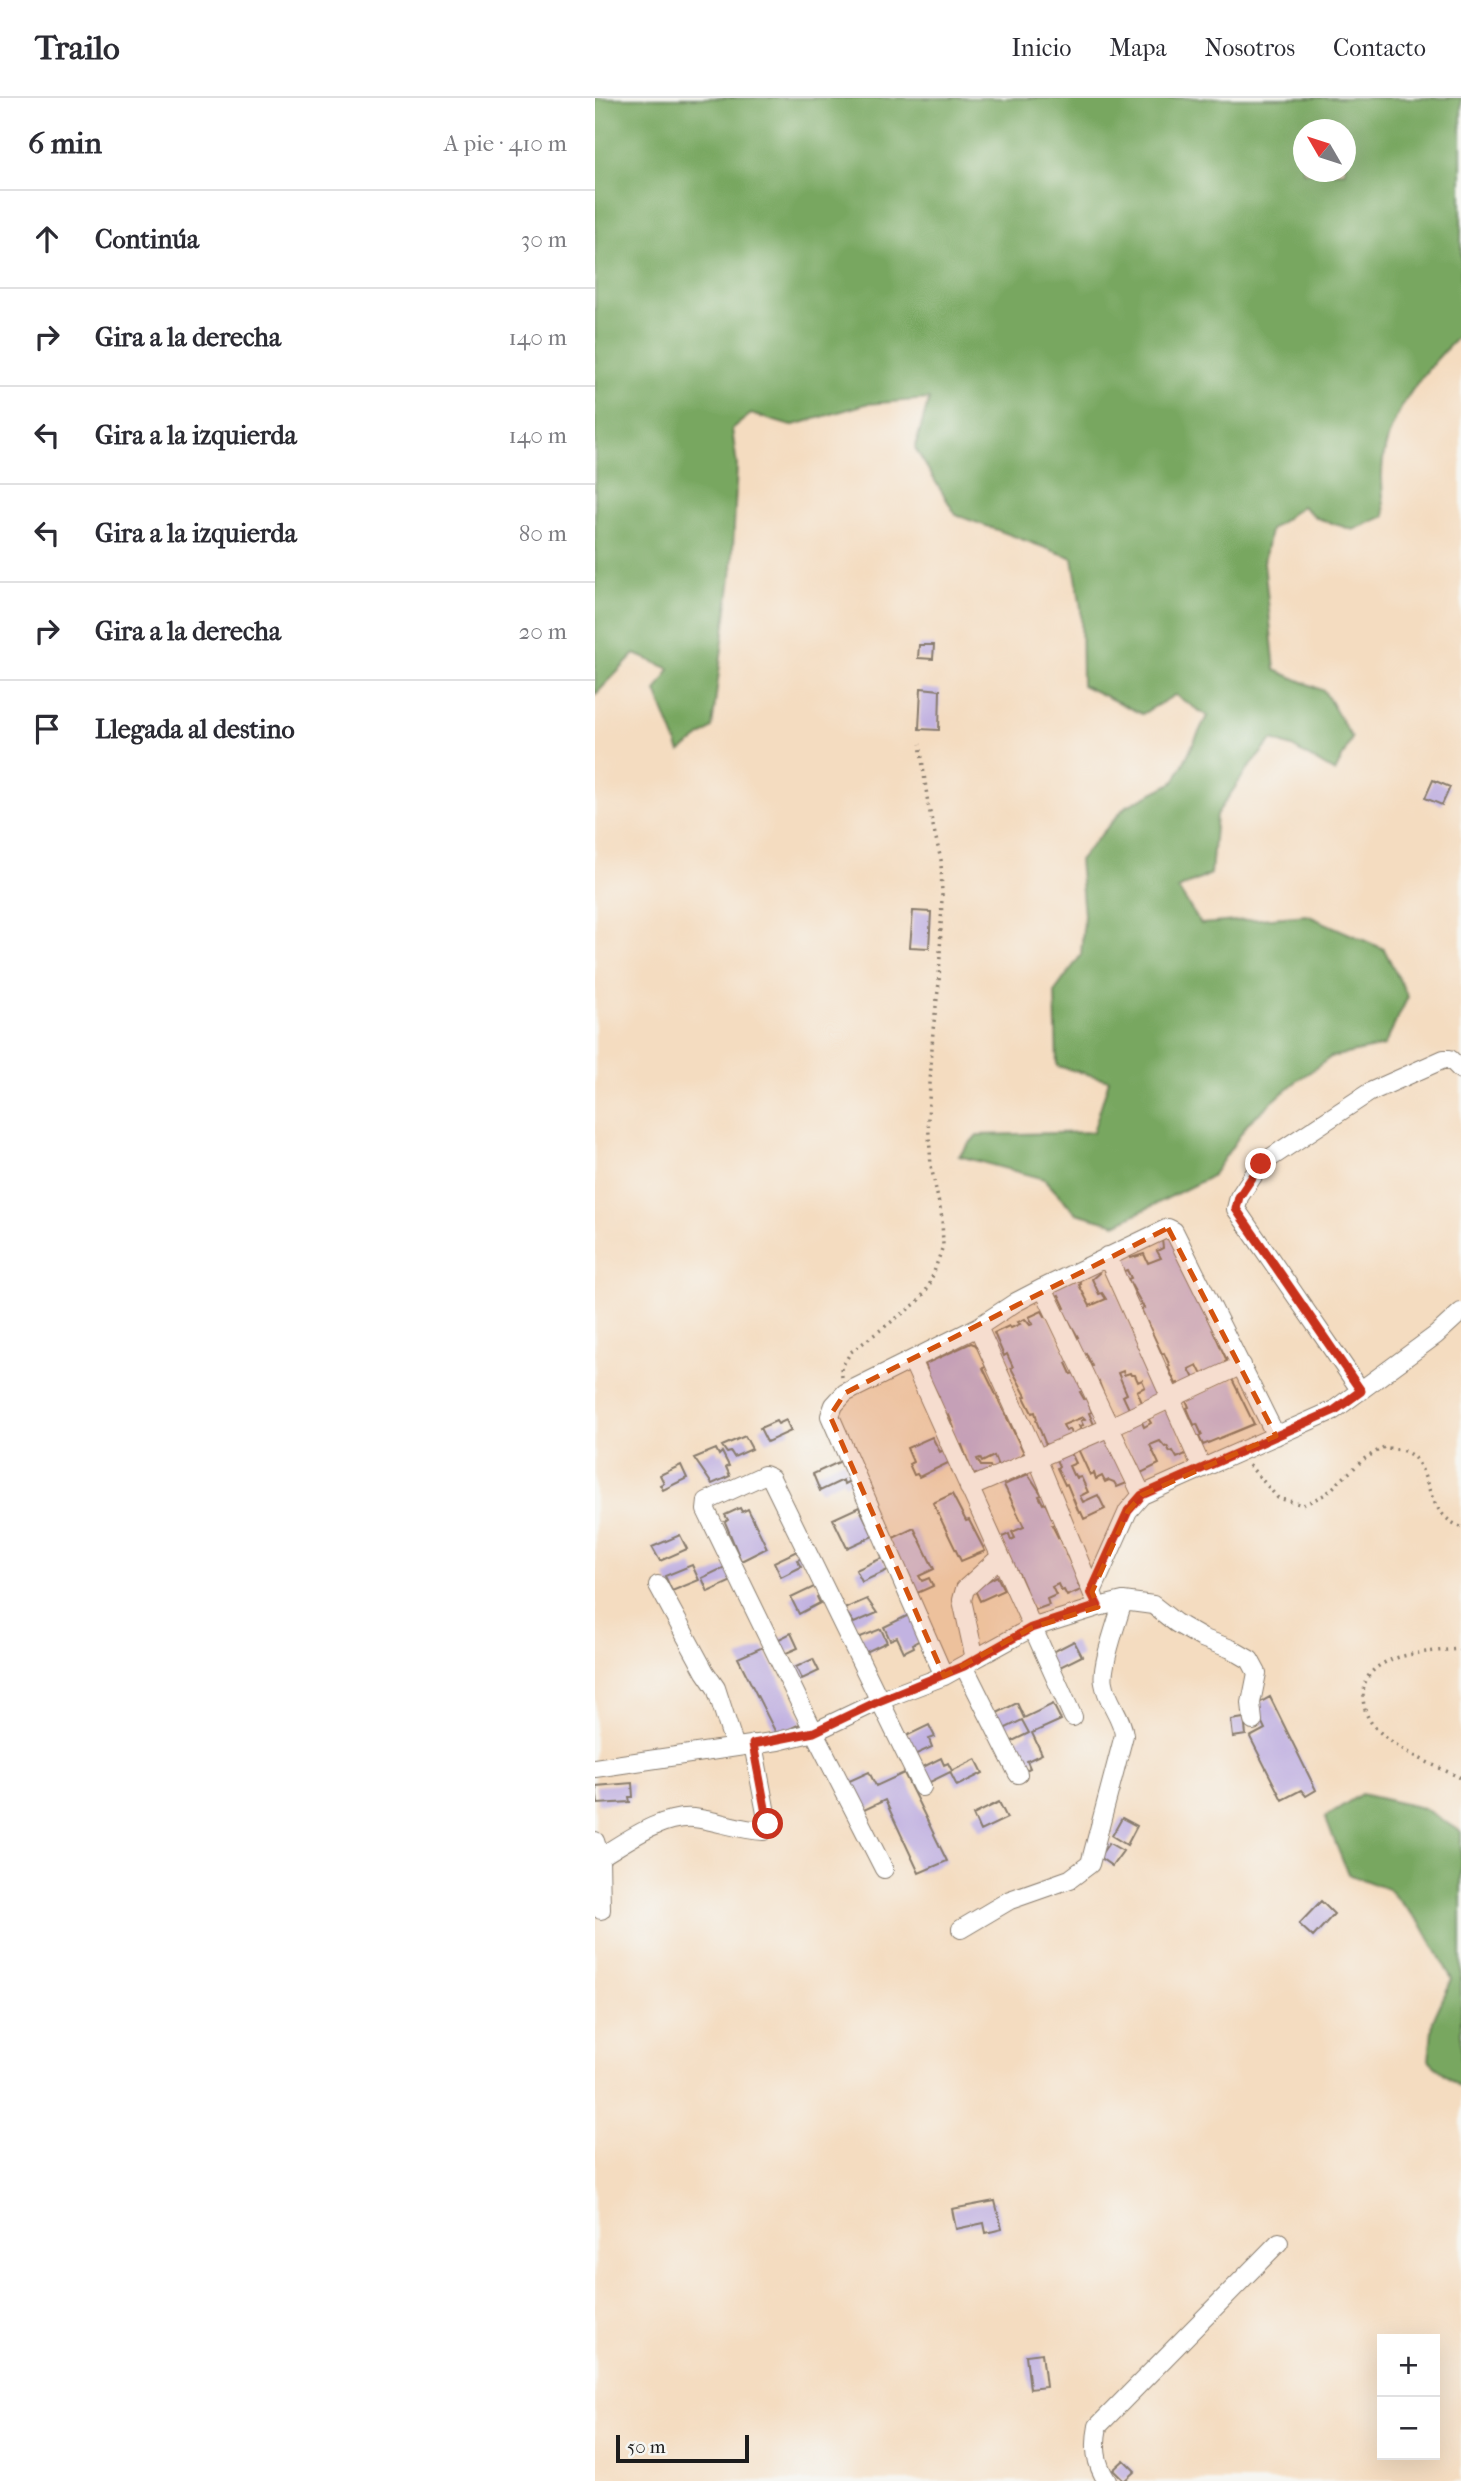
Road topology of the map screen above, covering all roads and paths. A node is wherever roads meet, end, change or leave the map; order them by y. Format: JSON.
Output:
{"nodes":[{"id":1,"x":920,"y":744,"type":"dead end"},
{"id":2,"x":1461,"y":1070,"type":"edge"},
{"id":3,"x":1107,"y":1256,"type":"junction"},
{"id":4,"x":1044,"y":1288,"type":"junction"},
{"id":5,"x":1461,"y":1312,"type":"edge"},
{"id":6,"x":978,"y":1327,"type":"junction"},
{"id":7,"x":912,"y":1360,"type":"junction"},
{"id":8,"x":1242,"y":1366,"type":"junction"},
{"id":9,"x":1361,"y":1391,"type":"junction"},
{"id":10,"x":845,"y":1393,"type":"junction"},
{"id":11,"x":1171,"y":1397,"type":"junction"},
{"id":12,"x":1110,"y":1427,"type":"junction"},
{"id":13,"x":1276,"y":1436,"type":"junction"},
{"id":14,"x":1239,"y":1452,"type":"junction"},
{"id":15,"x":1037,"y":1458,"type":"junction"},
{"id":16,"x":1202,"y":1468,"type":"junction"},
{"id":17,"x":969,"y":1488,"type":"junction"},
{"id":18,"x":1142,"y":1495,"type":"junction"},
{"id":19,"x":1461,"y":1527,"type":"edge"},
{"id":20,"x":1000,"y":1557,"type":"junction"},
{"id":21,"x":658,"y":1586,"type":"dead end"},
{"id":22,"x":1095,"y":1599,"type":"junction"},
{"id":23,"x":1123,"y":1601,"type":"junction"},
{"id":24,"x":1031,"y":1628,"type":"junction"},
{"id":25,"x":1461,"y":1649,"type":"edge"},
{"id":26,"x":970,"y":1663,"type":"junction"},
{"id":27,"x":944,"y":1676,"type":"junction"},
{"id":28,"x":881,"y":1700,"type":"junction"},
{"id":29,"x":1073,"y":1717,"type":"dead end"},
{"id":30,"x":1253,"y":1721,"type":"dead end"},
{"id":31,"x":814,"y":1732,"type":"junction"},
{"id":32,"x":744,"y":1745,"type":"junction"},
{"id":33,"x":595,"y":1768,"type":"edge"},
{"id":34,"x":1018,"y":1774,"type":"dead end"},
{"id":35,"x":1461,"y":1778,"type":"edge"},
{"id":36,"x":922,"y":1787,"type":"dead end"},
{"id":37,"x":597,"y":1849,"type":"edge"},
{"id":38,"x":884,"y":1869,"type":"dead end"},
{"id":39,"x":601,"y":1910,"type":"dead end"},
{"id":40,"x":961,"y":1929,"type":"dead end"},
{"id":41,"x":1279,"y":2242,"type":"dead end"},
{"id":42,"x":1107,"y":2481,"type":"edge"}],
"edges":[{"from":1,"to":10,"type":"path"},
{"from":2,"to":9,"type":"street"},
{"from":3,"to":4,"type":"street"},
{"from":3,"to":8,"type":"street"},
{"from":3,"to":11,"type":"street"},
{"from":4,"to":6,"type":"street"},
{"from":4,"to":12,"type":"street"},
{"from":5,"to":9,"type":"street"},
{"from":6,"to":7,"type":"street"},
{"from":6,"to":15,"type":"street"},
{"from":7,"to":10,"type":"street"},
{"from":7,"to":17,"type":"street"},
{"from":8,"to":11,"type":"street"},
{"from":8,"to":13,"type":"street"},
{"from":9,"to":13,"type":"street"},
{"from":10,"to":27,"type":"street"},
{"from":11,"to":12,"type":"street"},
{"from":11,"to":16,"type":"street"},
{"from":12,"to":15,"type":"street"},
{"from":12,"to":18,"type":"street"},
{"from":13,"to":14,"type":"street"},
{"from":14,"to":16,"type":"street"},
{"from":14,"to":19,"type":"path"},
{"from":15,"to":17,"type":"street"},
{"from":15,"to":22,"type":"street"},
{"from":16,"to":18,"type":"street"},
{"from":17,"to":20,"type":"street"},
{"from":18,"to":22,"type":"street"},
{"from":20,"to":24,"type":"street"},
{"from":20,"to":26,"type":"street"},
{"from":21,"to":32,"type":"street"},
{"from":22,"to":23,"type":"street"},
{"from":22,"to":24,"type":"street"},
{"from":23,"to":30,"type":"street"},
{"from":23,"to":40,"type":"street"},
{"from":24,"to":26,"type":"street"},
{"from":24,"to":29,"type":"street"},
{"from":25,"to":35,"type":"path"},
{"from":26,"to":27,"type":"street"},
{"from":26,"to":34,"type":"street"},
{"from":27,"to":28,"type":"street"},
{"from":28,"to":31,"type":"street"},
{"from":28,"to":31,"type":"street"},
{"from":28,"to":36,"type":"street"},
{"from":31,"to":32,"type":"street"},
{"from":31,"to":38,"type":"street"},
{"from":32,"to":33,"type":"street"},
{"from":32,"to":37,"type":"street"},
{"from":37,"to":39,"type":"street"},
{"from":41,"to":42,"type":"street"}]}
